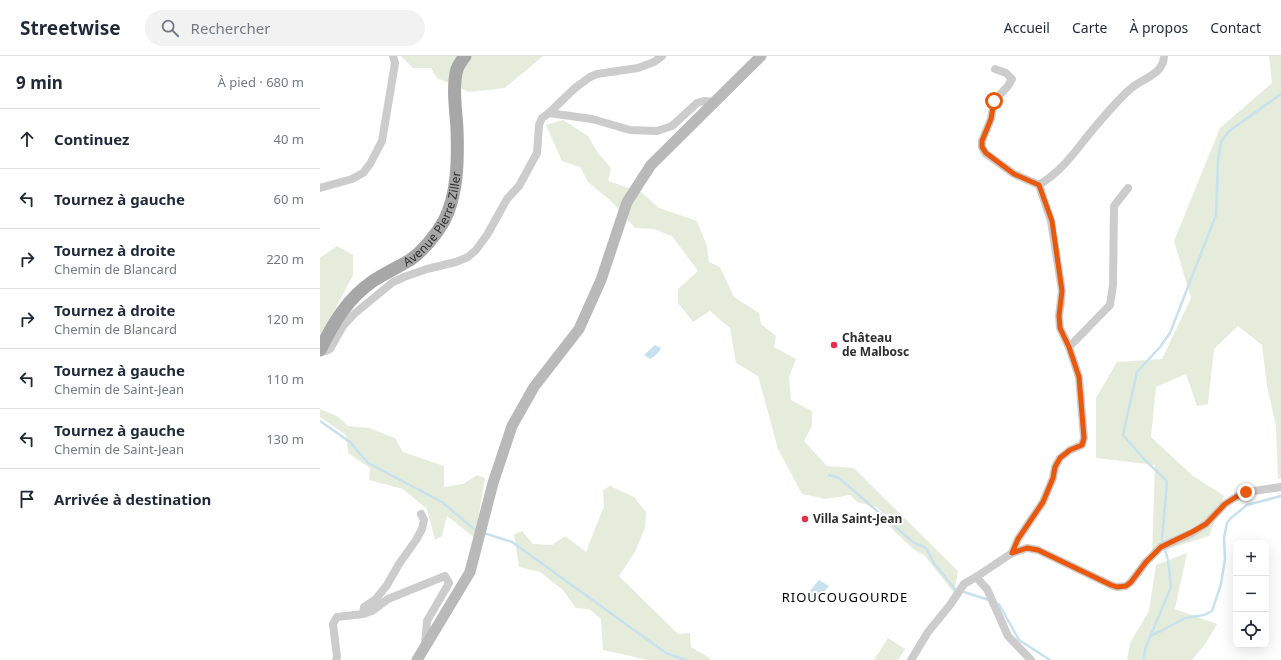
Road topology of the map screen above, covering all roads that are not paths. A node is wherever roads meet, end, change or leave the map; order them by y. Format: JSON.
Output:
{"nodes":[{"id":1,"x":394,"y":56,"type":"edge"},
{"id":2,"x":465,"y":56,"type":"edge"},
{"id":3,"x":662,"y":56,"type":"edge"},
{"id":4,"x":761,"y":56,"type":"edge"},
{"id":5,"x":1164,"y":56,"type":"edge"},
{"id":6,"x":995,"y":69,"type":"dead end"},
{"id":7,"x":714,"y":102,"type":"junction"},
{"id":8,"x":549,"y":113,"type":"junction"},
{"id":9,"x":1039,"y":185,"type":"junction"},
{"id":10,"x":320,"y":188,"type":"edge"},
{"id":11,"x":1128,"y":188,"type":"dead end"},
{"id":12,"x":1069,"y":347,"type":"junction"},
{"id":13,"x":321,"y":348,"type":"edge"},
{"id":14,"x":1281,"y":487,"type":"edge"},
{"id":15,"x":421,"y":514,"type":"dead end"},
{"id":16,"x":1012,"y":553,"type":"junction"},
{"id":17,"x":976,"y":577,"type":"junction"},
{"id":18,"x":363,"y":614,"type":"junction"},
{"id":19,"x":425,"y":645,"type":"junction"},
{"id":20,"x":336,"y":660,"type":"edge"},
{"id":21,"x":417,"y":660,"type":"edge"},
{"id":22,"x":911,"y":660,"type":"edge"},
{"id":23,"x":1031,"y":660,"type":"edge"}],
"edges":[{"from":1,"to":10,"type":"street"},
{"from":2,"to":13,"type":"main road","name":"Avenue Pierre Ziller"},
{"from":3,"to":8,"type":"street"},
{"from":4,"to":7,"type":"main road"},
{"from":5,"to":9,"type":"street"},
{"from":6,"to":9,"type":"street"},
{"from":7,"to":8,"type":"street"},
{"from":7,"to":19,"type":"main road"},
{"from":8,"to":13,"type":"street"},
{"from":9,"to":12,"type":"street"},
{"from":11,"to":12,"type":"street"},
{"from":12,"to":16,"type":"street"},
{"from":14,"to":16,"type":"street"},
{"from":15,"to":18,"type":"street"},
{"from":16,"to":17,"type":"street"},
{"from":17,"to":22,"type":"street"},
{"from":17,"to":23,"type":"street"},
{"from":18,"to":19,"type":"street"},
{"from":18,"to":20,"type":"street"},
{"from":19,"to":21,"type":"main road"}]}
